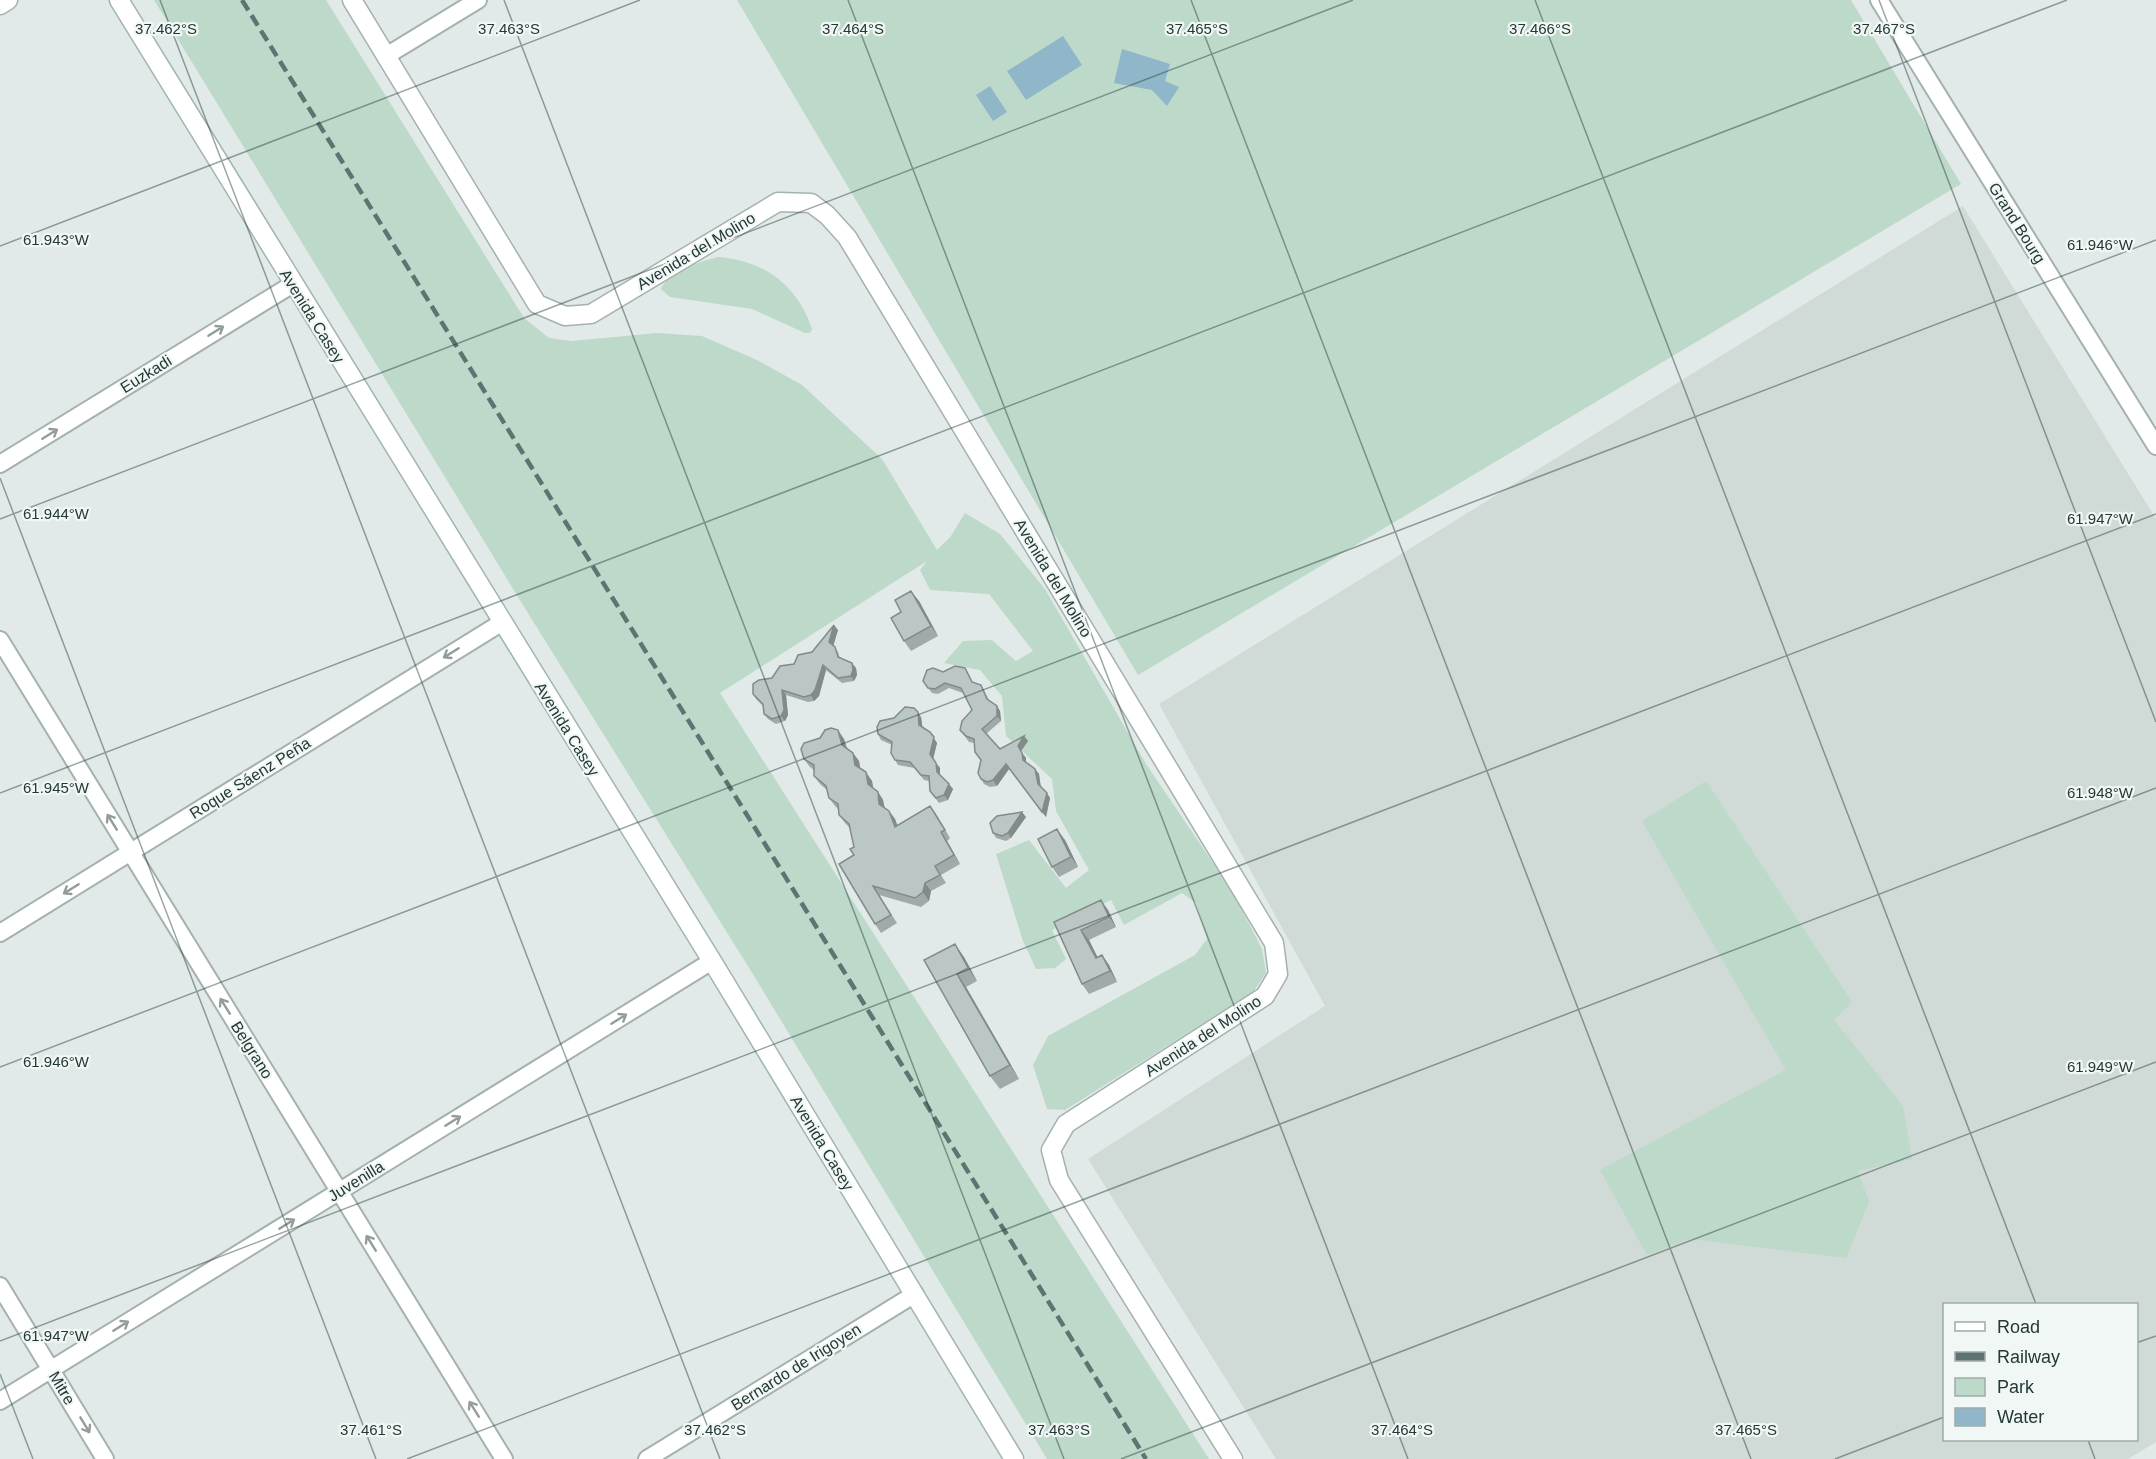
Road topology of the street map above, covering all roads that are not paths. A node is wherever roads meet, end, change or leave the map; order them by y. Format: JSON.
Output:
{"nodes":[{"id":1,"x":8,"y":0,"type":"edge"},
{"id":2,"x":118,"y":0,"type":"edge"},
{"id":3,"x":352,"y":0,"type":"edge"},
{"id":4,"x":478,"y":0,"type":"edge"},
{"id":5,"x":1879,"y":0,"type":"edge"},
{"id":6,"x":0,"y":5,"type":"edge"},
{"id":7,"x":386,"y":56,"type":"junction"},
{"id":8,"x":293,"y":284,"type":"junction"},
{"id":9,"x":2156,"y":446,"type":"edge"},
{"id":10,"x":0,"y":464,"type":"edge"},
{"id":11,"x":501,"y":623,"type":"junction"},
{"id":12,"x":0,"y":640,"type":"edge"},
{"id":13,"x":130,"y":852,"type":"junction"},
{"id":14,"x":0,"y":933,"type":"edge"},
{"id":15,"x":712,"y":962,"type":"junction"},
{"id":16,"x":339,"y":1192,"type":"junction"},
{"id":17,"x":0,"y":1286,"type":"edge"},
{"id":18,"x":915,"y":1294,"type":"junction"},
{"id":19,"x":51,"y":1370,"type":"junction"},
{"id":20,"x":0,"y":1401,"type":"edge"},
{"id":21,"x":105,"y":1459,"type":"edge"},
{"id":22,"x":504,"y":1459,"type":"edge"},
{"id":23,"x":647,"y":1459,"type":"edge"},
{"id":24,"x":1014,"y":1459,"type":"edge"},
{"id":25,"x":1233,"y":1459,"type":"edge"}],
"edges":[{"from":1,"to":6,"type":"street"},
{"from":2,"to":8,"type":"street","name":"Avenida Casey"},
{"from":3,"to":7,"type":"street","name":"Avenida del Molino"},
{"from":4,"to":7,"type":"street"},
{"from":5,"to":9,"type":"street","name":"Grand Bourg"},
{"from":7,"to":25,"type":"street","name":"Avenida del Molino"},
{"from":10,"to":8,"type":"street","name":"Euzkadi","one_way":true},
{"from":8,"to":11,"type":"street","name":"Avenida Casey"},
{"from":11,"to":13,"type":"street","name":"Roque Sáenz Peña","one_way":true},
{"from":11,"to":15,"type":"street","name":"Avenida Casey"},
{"from":13,"to":12,"type":"street","name":"Belgrano","one_way":true},
{"from":13,"to":14,"type":"street","name":"Roque Sáenz Peña","one_way":true},
{"from":16,"to":13,"type":"street","name":"Belgrano","one_way":true},
{"from":16,"to":15,"type":"street","name":"Juvenilla","one_way":true},
{"from":15,"to":18,"type":"street","name":"Avenida Casey"},
{"from":19,"to":16,"type":"street","name":"Juvenilla","one_way":true},
{"from":22,"to":16,"type":"street","name":"Belgrano","one_way":true},
{"from":17,"to":19,"type":"street","name":"Mitre"},
{"from":18,"to":23,"type":"street","name":"Bernardo de Irigoyen"},
{"from":18,"to":24,"type":"street","name":"Avenida Casey"},
{"from":19,"to":20,"type":"street","name":"Juvenilla"},
{"from":19,"to":21,"type":"street","name":"Mitre","one_way":true}]}
